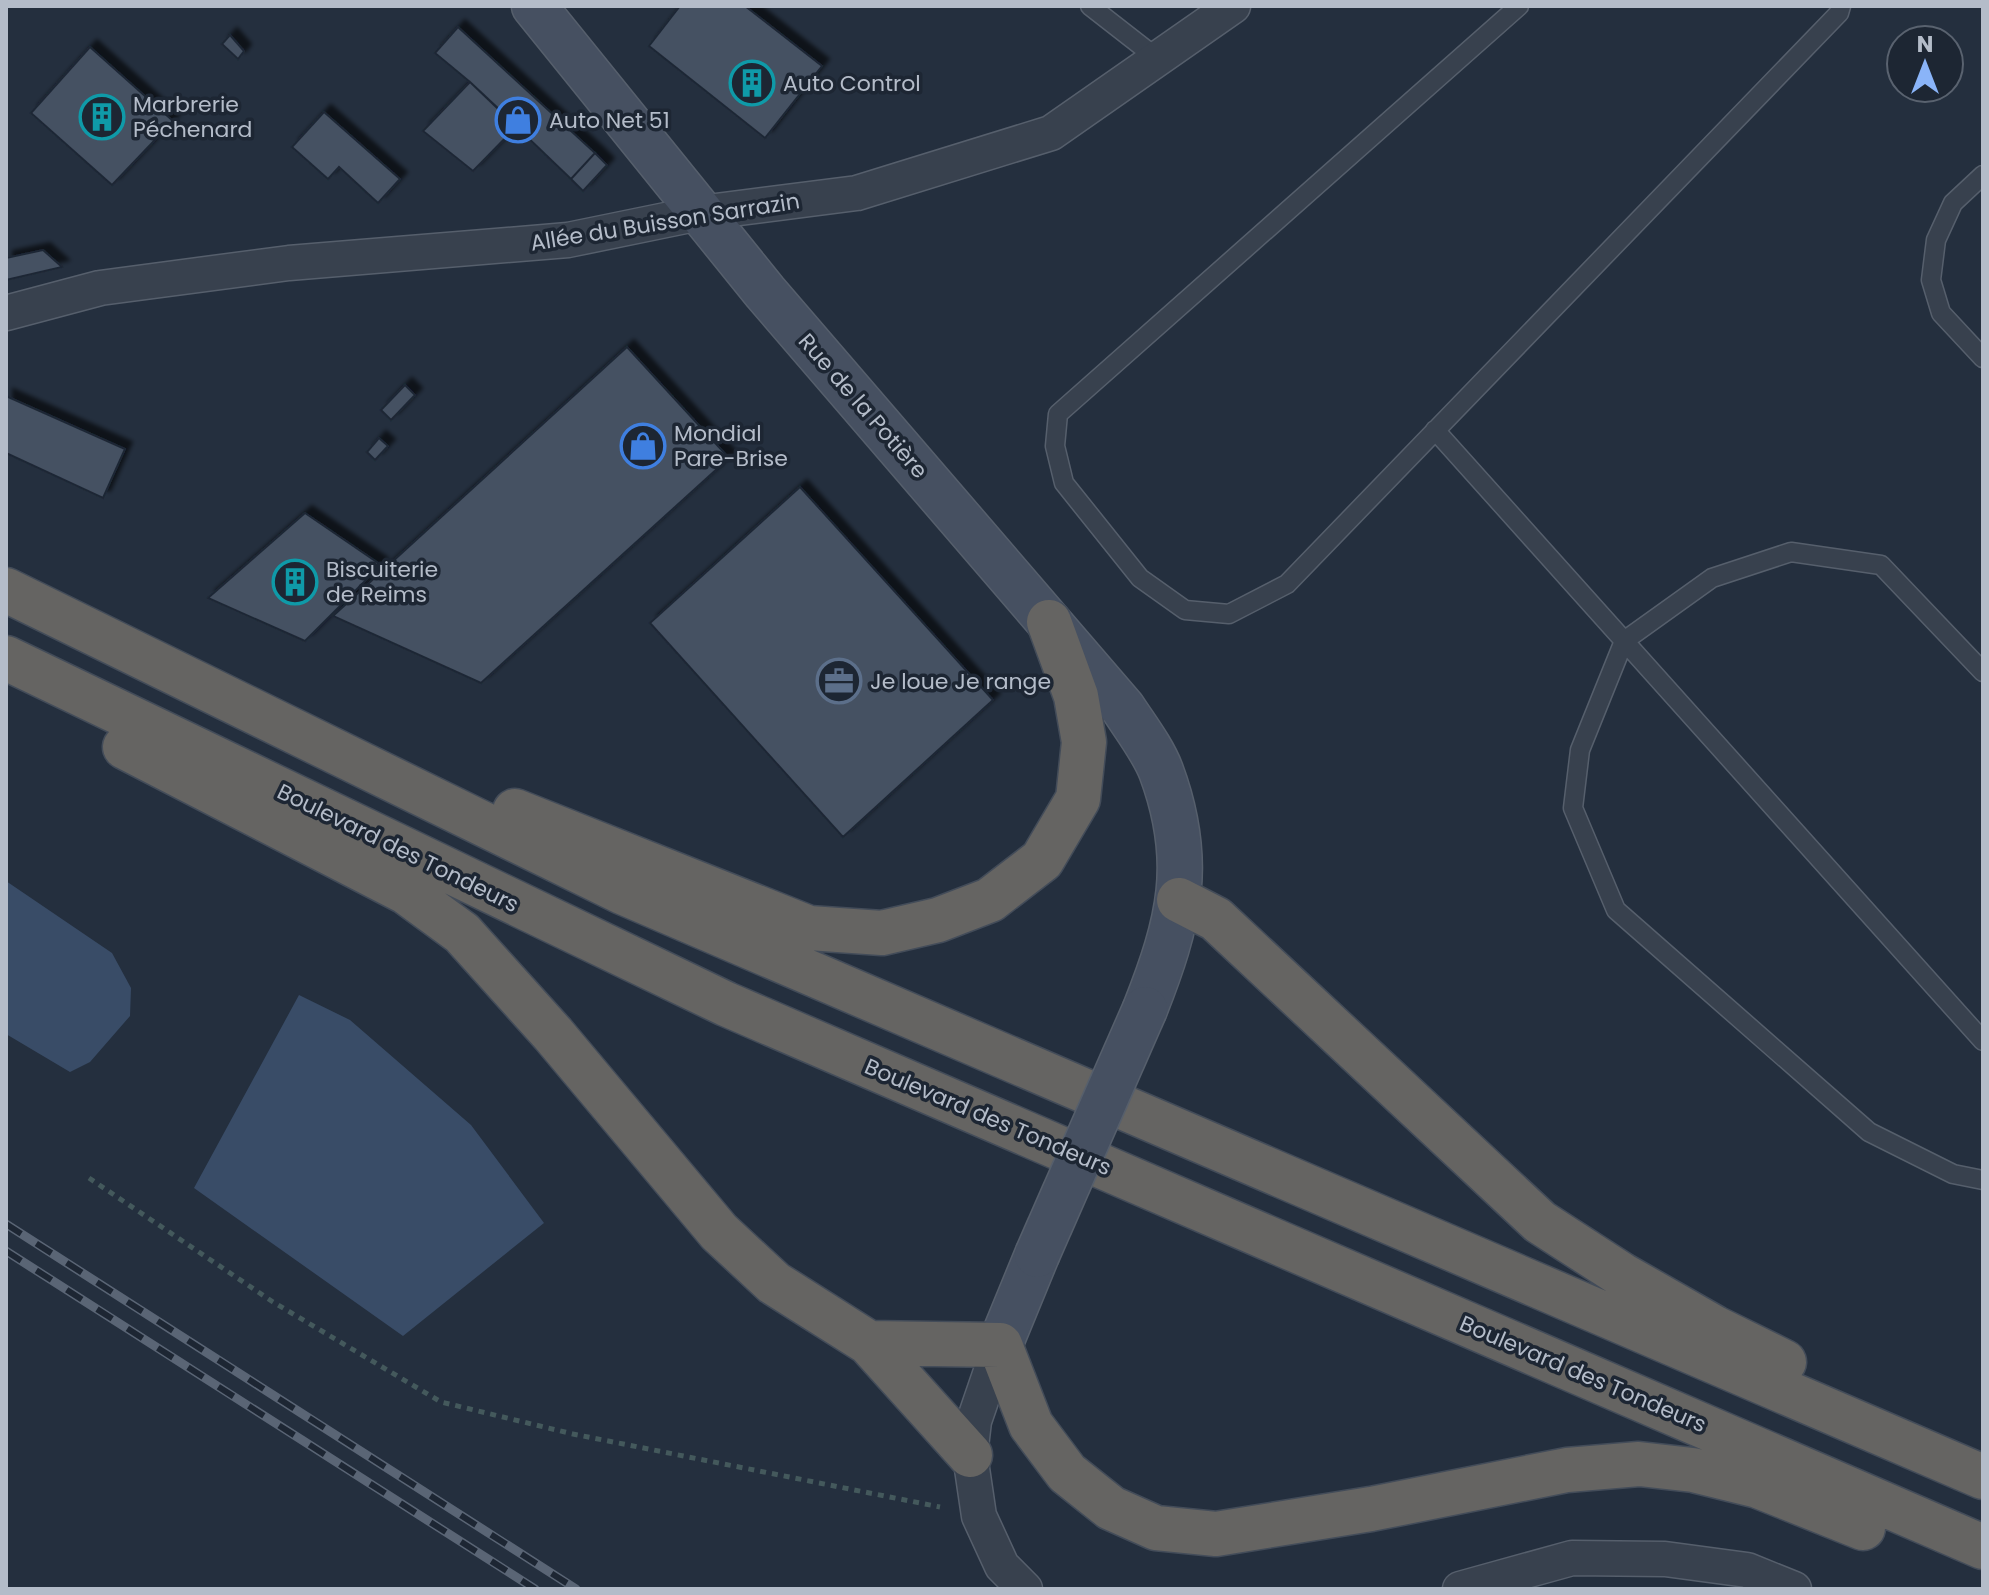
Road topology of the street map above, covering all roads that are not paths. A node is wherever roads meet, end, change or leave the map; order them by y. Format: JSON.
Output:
{"nodes":[{"id":1,"x":534,"y":6,"type":"edge"},
{"id":2,"x":1090,"y":6,"type":"edge"},
{"id":3,"x":1233,"y":6,"type":"edge"},
{"id":4,"x":1519,"y":6,"type":"edge"},
{"id":5,"x":1841,"y":6,"type":"edge"},
{"id":6,"x":1158,"y":59,"type":"junction"},
{"id":7,"x":1983,"y":175,"type":"edge"},
{"id":8,"x":700,"y":213,"type":"junction"},
{"id":9,"x":6,"y":313,"type":"edge"},
{"id":10,"x":1983,"y":358,"type":"edge"},
{"id":11,"x":1435,"y":430,"type":"junction"},
{"id":12,"x":6,"y":590,"type":"edge"},
{"id":13,"x":1049,"y":622,"type":"junction"},
{"id":14,"x":1624,"y":641,"type":"junction"},
{"id":15,"x":6,"y":658,"type":"edge"},
{"id":16,"x":6,"y":668,"type":"edge"},
{"id":17,"x":1983,"y":672,"type":"edge"},
{"id":18,"x":209,"y":689,"type":"junction"},
{"id":19,"x":1179,"y":900,"type":"junction"},
{"id":20,"x":1983,"y":1041,"type":"edge"},
{"id":21,"x":1983,"y":1180,"type":"edge"},
{"id":22,"x":869,"y":1343,"type":"junction"},
{"id":23,"x":1000,"y":1345,"type":"junction"},
{"id":24,"x":1983,"y":1452,"type":"edge"},
{"id":25,"x":970,"y":1455,"type":"junction"},
{"id":26,"x":1983,"y":1477,"type":"edge"},
{"id":27,"x":1983,"y":1547,"type":"edge"},
{"id":28,"x":1983,"y":1579,"type":"edge"},
{"id":29,"x":1025,"y":1589,"type":"edge"},
{"id":30,"x":1460,"y":1589,"type":"edge"},
{"id":31,"x":1794,"y":1589,"type":"edge"}],
"edges":[{"from":1,"to":8,"type":"main road","name":"Rue de la Potière"},
{"from":2,"to":6,"type":"lane"},
{"from":3,"to":6,"type":"street","name":"Allée du Buisson Sarrazin"},
{"from":4,"to":11,"type":"lane"},
{"from":5,"to":11,"type":"lane"},
{"from":6,"to":8,"type":"street","name":"Allée du Buisson Sarrazin"},
{"from":7,"to":10,"type":"lane"},
{"from":8,"to":9,"type":"street","name":"Allée du Buisson Sarrazin"},
{"from":8,"to":13,"type":"main road","name":"Rue de la Potière"},
{"from":11,"to":14,"type":"lane"},
{"from":12,"to":18,"type":"highway"},
{"from":13,"to":18,"type":"highway"},
{"from":13,"to":19,"type":"main road","name":"Rue de la Potière"},
{"from":14,"to":17,"type":"lane"},
{"from":14,"to":20,"type":"lane"},
{"from":14,"to":21,"type":"lane"},
{"from":15,"to":27,"type":"highway","name":"Boulevard des Tondeurs"},
{"from":16,"to":22,"type":"highway"},
{"from":18,"to":26,"type":"highway"},
{"from":19,"to":23,"type":"main road","name":"Rue de la Potière","bridge":true},
{"from":19,"to":24,"type":"highway"},
{"from":22,"to":23,"type":"highway"},
{"from":22,"to":25,"type":"highway"},
{"from":23,"to":25,"type":"street"},
{"from":23,"to":28,"type":"highway"},
{"from":25,"to":29,"type":"street"},
{"from":30,"to":31,"type":"street"}]}
